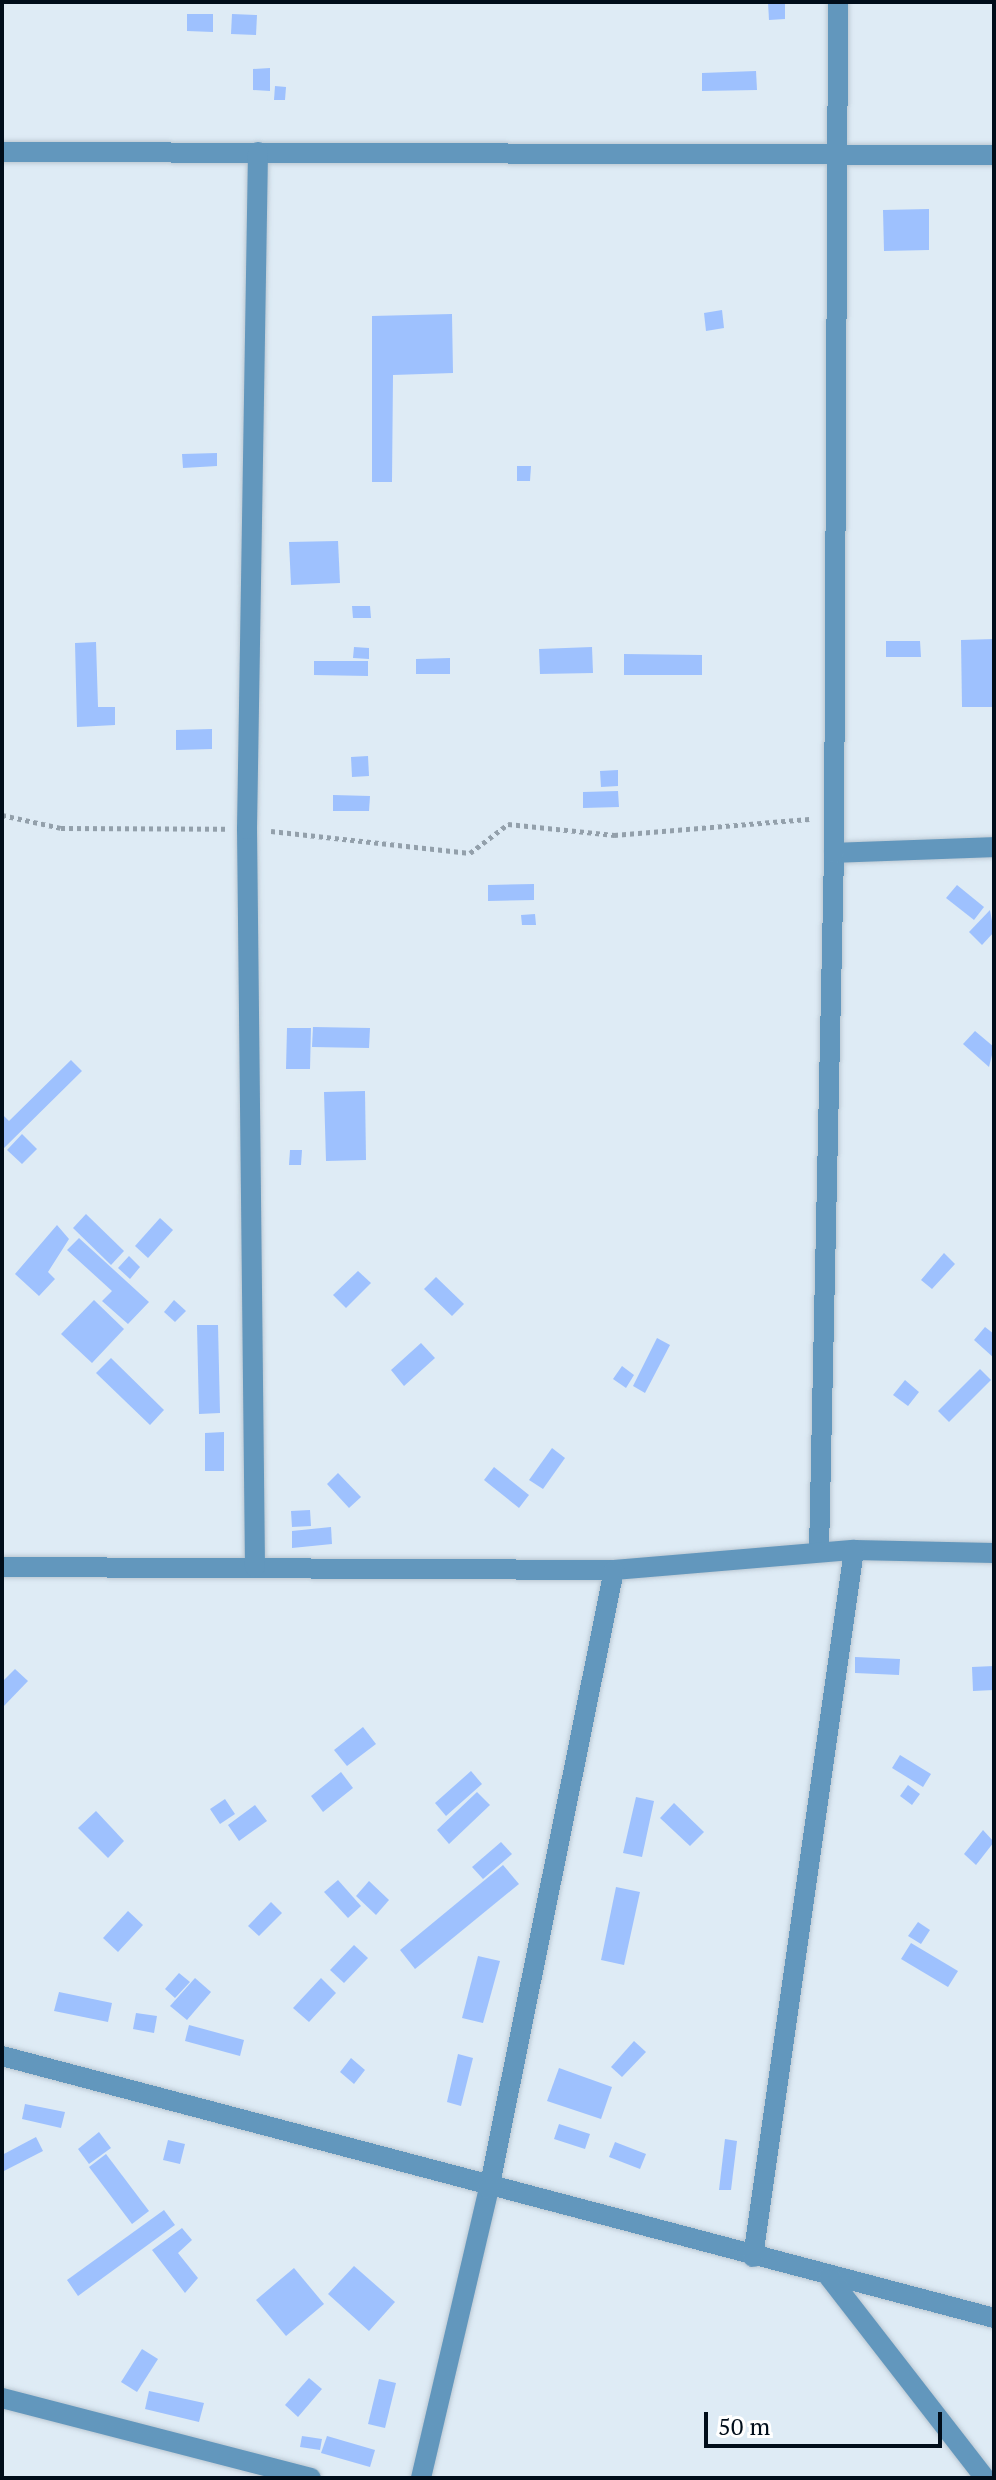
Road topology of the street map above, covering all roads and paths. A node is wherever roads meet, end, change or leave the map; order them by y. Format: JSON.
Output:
{"nodes":[{"id":1,"x":838,"y":2,"type":"edge"},
{"id":2,"x":2,"y":152,"type":"edge"},
{"id":3,"x":258,"y":152,"type":"junction"},
{"id":4,"x":837,"y":154,"type":"junction"},
{"id":5,"x":994,"y":155,"type":"edge"},
{"id":6,"x":2,"y":815,"type":"edge"},
{"id":7,"x":834,"y":817,"type":"junction"},
{"id":8,"x":247,"y":829,"type":"junction"},
{"id":9,"x":994,"y":847,"type":"edge"},
{"id":10,"x":834,"y":853,"type":"junction"},
{"id":11,"x":854,"y":1550,"type":"junction"},
{"id":12,"x":819,"y":1552,"type":"junction"},
{"id":13,"x":994,"y":1553,"type":"edge"},
{"id":14,"x":2,"y":1567,"type":"edge"},
{"id":15,"x":255,"y":1567,"type":"junction"},
{"id":16,"x":614,"y":1570,"type":"junction"},
{"id":17,"x":2,"y":2056,"type":"edge"},
{"id":18,"x":489,"y":2189,"type":"junction"},
{"id":19,"x":753,"y":2257,"type":"junction"},
{"id":20,"x":829,"y":2277,"type":"junction"},
{"id":21,"x":994,"y":2318,"type":"edge"},
{"id":22,"x":2,"y":2398,"type":"edge"},
{"id":23,"x":311,"y":2478,"type":"edge"},
{"id":24,"x":421,"y":2478,"type":"edge"},
{"id":25,"x":985,"y":2478,"type":"edge"}],
"edges":[{"from":1,"to":4,"type":"street"},
{"from":2,"to":3,"type":"street"},
{"from":3,"to":4,"type":"street"},
{"from":3,"to":8,"type":"street"},
{"from":4,"to":5,"type":"street"},
{"from":4,"to":7,"type":"street"},
{"from":6,"to":8,"type":"path"},
{"from":7,"to":8,"type":"path"},
{"from":7,"to":10,"type":"street"},
{"from":8,"to":15,"type":"street"},
{"from":9,"to":10,"type":"street"},
{"from":10,"to":12,"type":"street"},
{"from":11,"to":12,"type":"street"},
{"from":11,"to":13,"type":"street"},
{"from":11,"to":19,"type":"street"},
{"from":12,"to":16,"type":"street"},
{"from":14,"to":15,"type":"street"},
{"from":15,"to":16,"type":"street"},
{"from":16,"to":18,"type":"street"},
{"from":17,"to":18,"type":"street"},
{"from":18,"to":19,"type":"street"},
{"from":18,"to":24,"type":"street"},
{"from":19,"to":20,"type":"street"},
{"from":20,"to":21,"type":"street"},
{"from":20,"to":25,"type":"street"},
{"from":22,"to":23,"type":"street"}]}
